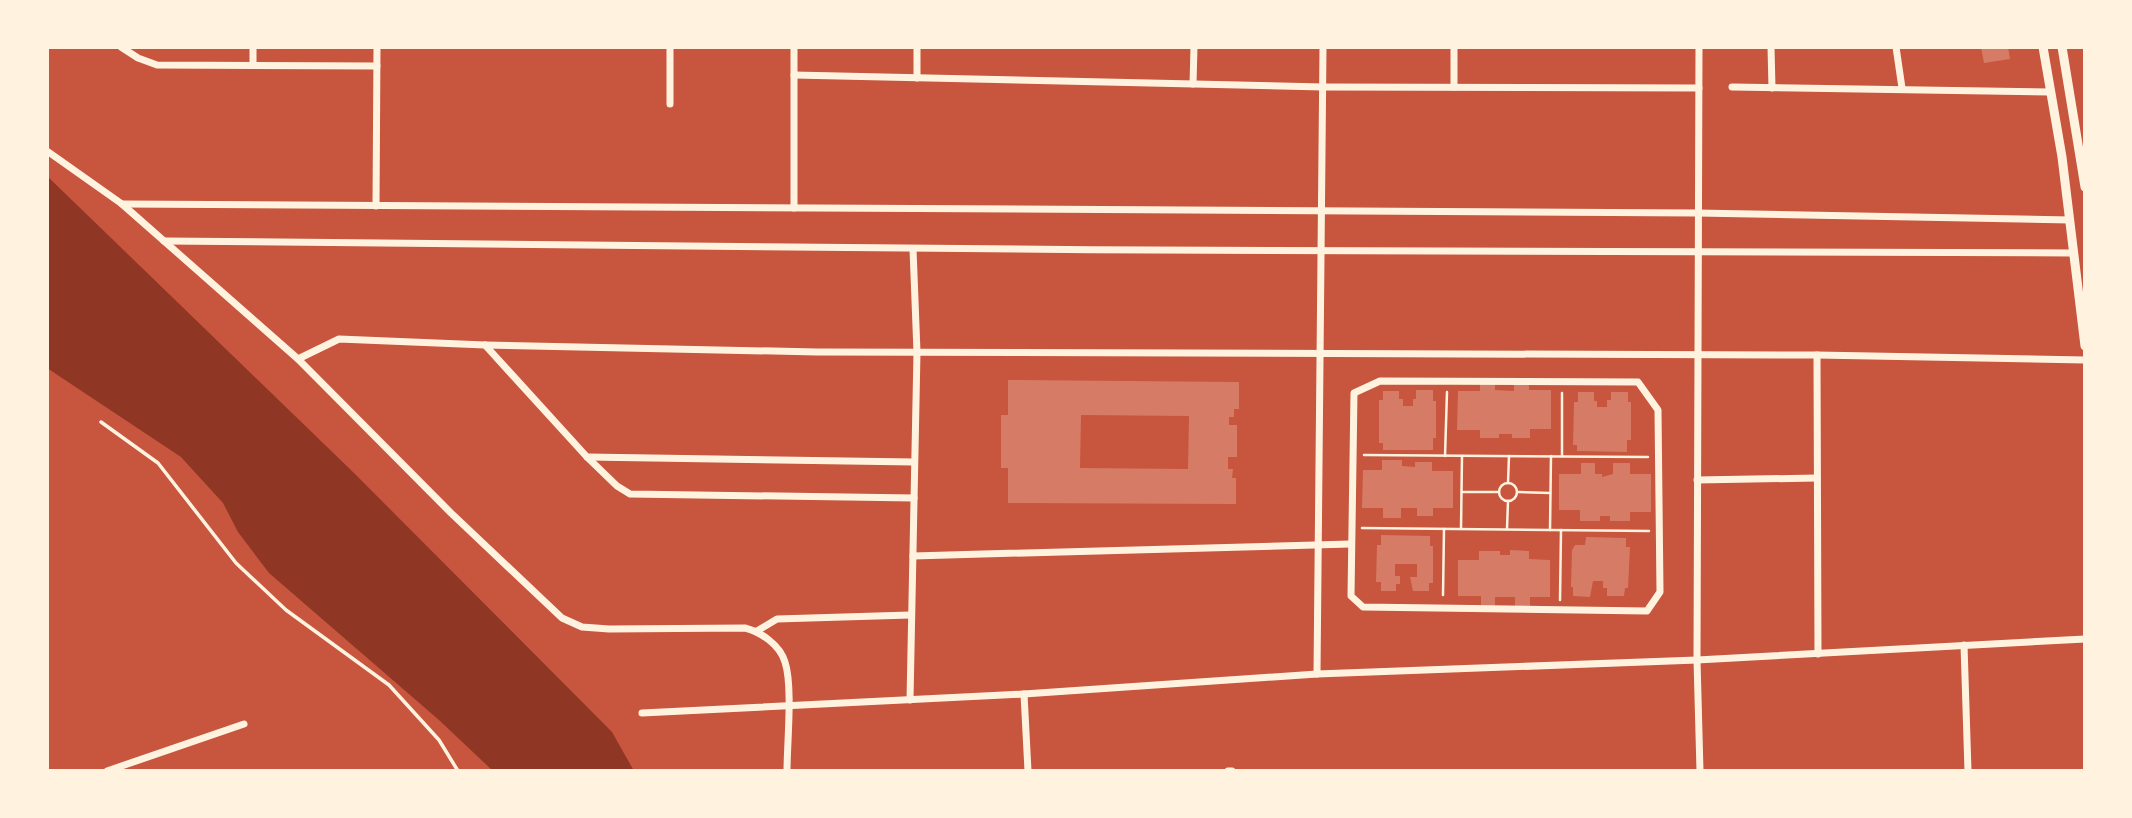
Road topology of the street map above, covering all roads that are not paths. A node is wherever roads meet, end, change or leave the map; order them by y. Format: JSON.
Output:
{"nodes":[{"id":1,"x":121,"y":47,"type":"edge"},
{"id":2,"x":253,"y":47,"type":"edge"},
{"id":3,"x":377,"y":47,"type":"edge"},
{"id":4,"x":670,"y":47,"type":"edge"},
{"id":5,"x":794,"y":47,"type":"edge"},
{"id":6,"x":917,"y":47,"type":"edge"},
{"id":7,"x":1194,"y":47,"type":"edge"},
{"id":8,"x":1323,"y":47,"type":"edge"},
{"id":9,"x":1454,"y":47,"type":"edge"},
{"id":10,"x":1699,"y":47,"type":"edge"},
{"id":11,"x":1771,"y":47,"type":"edge"},
{"id":12,"x":1896,"y":47,"type":"edge"},
{"id":13,"x":2043,"y":47,"type":"edge"},
{"id":14,"x":2062,"y":47,"type":"edge"},
{"id":15,"x":253,"y":65,"type":"junction"},
{"id":16,"x":377,"y":66,"type":"junction"},
{"id":17,"x":794,"y":75,"type":"junction"},
{"id":18,"x":917,"y":78,"type":"junction"},
{"id":19,"x":1193,"y":84,"type":"junction"},
{"id":20,"x":1323,"y":87,"type":"junction"},
{"id":21,"x":1454,"y":87,"type":"junction"},
{"id":22,"x":1732,"y":87,"type":"dead end"},
{"id":23,"x":1699,"y":88,"type":"junction"},
{"id":24,"x":1772,"y":88,"type":"junction"},
{"id":25,"x":1902,"y":88,"type":"junction"},
{"id":26,"x":2051,"y":92,"type":"junction"},
{"id":27,"x":670,"y":104,"type":"dead end"},
{"id":28,"x":47,"y":151,"type":"edge"},
{"id":29,"x":2084,"y":183,"type":"edge"},
{"id":30,"x":122,"y":204,"type":"junction"},
{"id":31,"x":376,"y":206,"type":"junction"},
{"id":32,"x":794,"y":208,"type":"junction"},
{"id":33,"x":1321,"y":211,"type":"junction"},
{"id":34,"x":1697,"y":213,"type":"junction"},
{"id":35,"x":2070,"y":220,"type":"junction"},
{"id":36,"x":164,"y":240,"type":"junction"},
{"id":37,"x":913,"y":249,"type":"junction"},
{"id":38,"x":1321,"y":251,"type":"junction"},
{"id":39,"x":2073,"y":253,"type":"junction"},
{"id":40,"x":1697,"y":254,"type":"junction"},
{"id":41,"x":485,"y":345,"type":"junction"},
{"id":42,"x":2085,"y":346,"type":"edge"},
{"id":43,"x":916,"y":352,"type":"junction"},
{"id":44,"x":1321,"y":354,"type":"junction"},
{"id":45,"x":1697,"y":355,"type":"junction"},
{"id":46,"x":1817,"y":355,"type":"junction"},
{"id":47,"x":298,"y":359,"type":"junction"},
{"id":48,"x":2085,"y":360,"type":"edge"},
{"id":49,"x":101,"y":422,"type":"dead end"},
{"id":50,"x":587,"y":457,"type":"junction"},
{"id":51,"x":914,"y":461,"type":"junction"},
{"id":52,"x":1817,"y":478,"type":"junction"},
{"id":53,"x":1697,"y":480,"type":"junction"},
{"id":54,"x":914,"y":498,"type":"junction"},
{"id":55,"x":1318,"y":543,"type":"junction"},
{"id":56,"x":1350,"y":544,"type":"junction"},
{"id":57,"x":913,"y":556,"type":"junction"},
{"id":58,"x":910,"y":615,"type":"junction"},
{"id":59,"x":757,"y":631,"type":"junction"},
{"id":60,"x":2085,"y":639,"type":"edge"},
{"id":61,"x":1964,"y":645,"type":"junction"},
{"id":62,"x":1818,"y":654,"type":"junction"},
{"id":63,"x":1697,"y":660,"type":"junction"},
{"id":64,"x":1317,"y":674,"type":"junction"},
{"id":65,"x":1024,"y":694,"type":"junction"},
{"id":66,"x":910,"y":700,"type":"junction"},
{"id":67,"x":788,"y":706,"type":"junction"},
{"id":68,"x":642,"y":713,"type":"dead end"},
{"id":69,"x":244,"y":724,"type":"dead end"},
{"id":70,"x":107,"y":771,"type":"edge"},
{"id":71,"x":458,"y":771,"type":"edge"},
{"id":72,"x":787,"y":771,"type":"edge"},
{"id":73,"x":1028,"y":771,"type":"edge"},
{"id":74,"x":1700,"y":771,"type":"edge"},
{"id":75,"x":1968,"y":771,"type":"edge"}],
"edges":[{"from":1,"to":15,"type":"street"},
{"from":2,"to":15,"type":"street"},
{"from":3,"to":16,"type":"street"},
{"from":4,"to":27,"type":"street"},
{"from":5,"to":17,"type":"street"},
{"from":6,"to":18,"type":"street"},
{"from":7,"to":19,"type":"street"},
{"from":8,"to":20,"type":"street"},
{"from":9,"to":21,"type":"street"},
{"from":10,"to":23,"type":"street"},
{"from":11,"to":24,"type":"street"},
{"from":12,"to":25,"type":"street"},
{"from":13,"to":26,"type":"street"},
{"from":14,"to":29,"type":"street"},
{"from":15,"to":16,"type":"street"},
{"from":16,"to":31,"type":"street"},
{"from":17,"to":18,"type":"street"},
{"from":17,"to":32,"type":"street"},
{"from":18,"to":19,"type":"street"},
{"from":19,"to":20,"type":"street"},
{"from":20,"to":21,"type":"street"},
{"from":20,"to":33,"type":"street"},
{"from":21,"to":23,"type":"street"},
{"from":22,"to":24,"type":"street"},
{"from":23,"to":34,"type":"street"},
{"from":24,"to":25,"type":"street"},
{"from":25,"to":26,"type":"street"},
{"from":26,"to":35,"type":"street"},
{"from":28,"to":30,"type":"street"},
{"from":30,"to":31,"type":"street"},
{"from":30,"to":36,"type":"street"},
{"from":31,"to":32,"type":"street"},
{"from":32,"to":33,"type":"street"},
{"from":33,"to":34,"type":"street"},
{"from":33,"to":38,"type":"street"},
{"from":34,"to":35,"type":"street"},
{"from":34,"to":40,"type":"street"},
{"from":35,"to":39,"type":"street"},
{"from":36,"to":37,"type":"street"},
{"from":36,"to":47,"type":"street"},
{"from":37,"to":38,"type":"street"},
{"from":37,"to":43,"type":"street"},
{"from":38,"to":40,"type":"street"},
{"from":38,"to":44,"type":"street"},
{"from":39,"to":40,"type":"street"},
{"from":39,"to":42,"type":"street"},
{"from":40,"to":45,"type":"street"},
{"from":41,"to":43,"type":"street"},
{"from":41,"to":47,"type":"street"},
{"from":41,"to":50,"type":"street"},
{"from":43,"to":44,"type":"street"},
{"from":43,"to":51,"type":"street"},
{"from":44,"to":45,"type":"street"},
{"from":44,"to":55,"type":"street"},
{"from":45,"to":46,"type":"street"},
{"from":45,"to":53,"type":"street"},
{"from":46,"to":48,"type":"street"},
{"from":46,"to":52,"type":"street"},
{"from":47,"to":59,"type":"street"},
{"from":49,"to":71,"type":"lane"},
{"from":50,"to":51,"type":"street"},
{"from":50,"to":54,"type":"street"},
{"from":51,"to":54,"type":"street"},
{"from":52,"to":53,"type":"street"},
{"from":52,"to":62,"type":"street"},
{"from":53,"to":63,"type":"street"},
{"from":54,"to":57,"type":"street"},
{"from":55,"to":56,"type":"street"},
{"from":55,"to":57,"type":"street"},
{"from":55,"to":64,"type":"street"},
{"from":56,"to":56,"type":"street"},
{"from":57,"to":58,"type":"street"},
{"from":58,"to":59,"type":"street"},
{"from":58,"to":66,"type":"street"},
{"from":59,"to":67,"type":"street"},
{"from":60,"to":61,"type":"street"},
{"from":61,"to":62,"type":"street"},
{"from":61,"to":75,"type":"street"},
{"from":62,"to":63,"type":"street"},
{"from":63,"to":64,"type":"street"},
{"from":63,"to":74,"type":"street"},
{"from":64,"to":65,"type":"street"},
{"from":65,"to":66,"type":"street"},
{"from":65,"to":73,"type":"street"},
{"from":66,"to":67,"type":"street"},
{"from":67,"to":68,"type":"street"},
{"from":67,"to":72,"type":"street"},
{"from":69,"to":70,"type":"street"}]}
